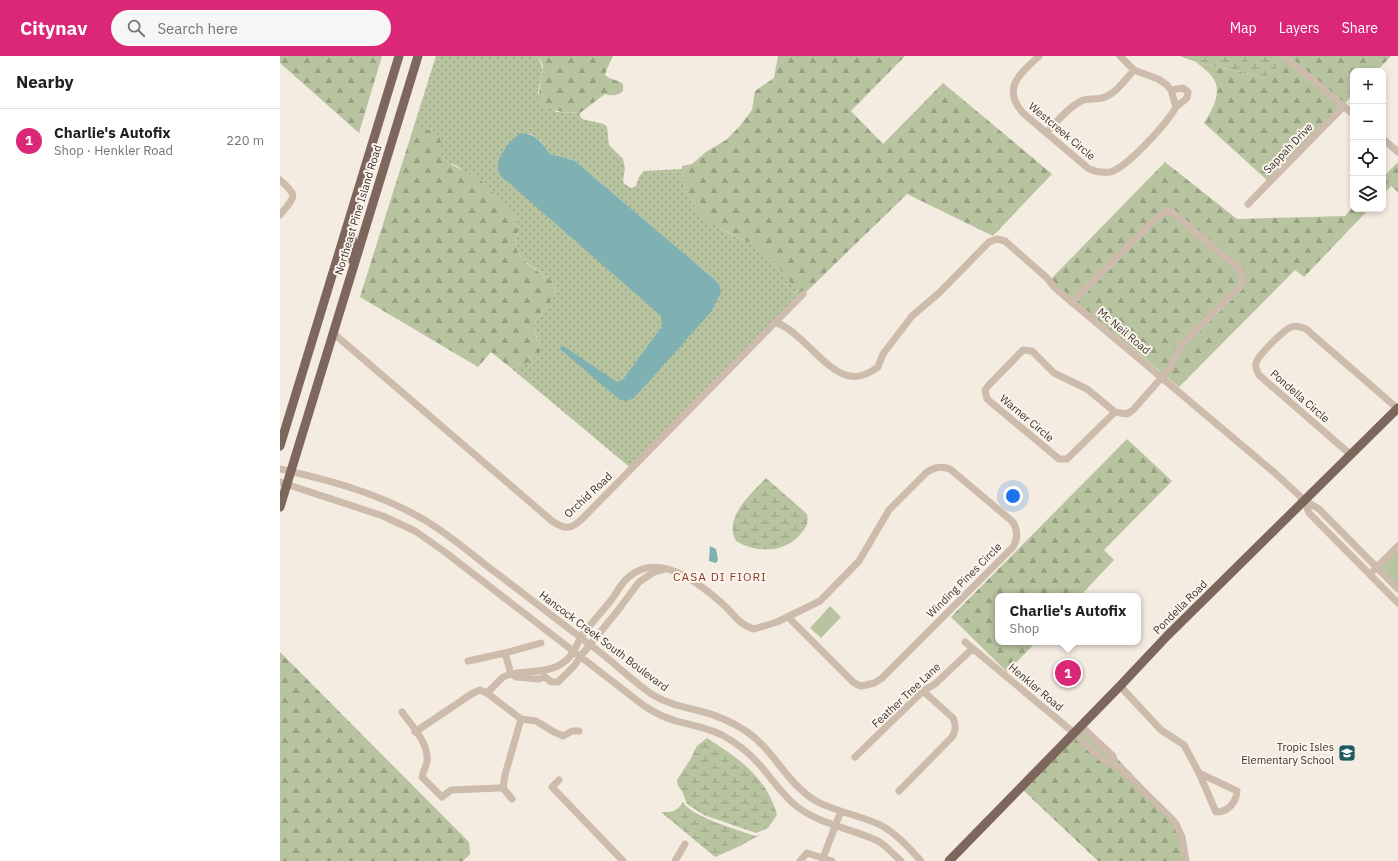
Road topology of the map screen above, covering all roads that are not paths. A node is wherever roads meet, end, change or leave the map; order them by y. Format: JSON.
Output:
{"nodes":[{"id":1,"x":399,"y":56,"type":"edge"},
{"id":2,"x":418,"y":56,"type":"edge"},
{"id":3,"x":1039,"y":56,"type":"edge"},
{"id":4,"x":1120,"y":56,"type":"edge"},
{"id":5,"x":1284,"y":56,"type":"edge"},
{"id":6,"x":1134,"y":70,"type":"junction"},
{"id":7,"x":1171,"y":90,"type":"junction"},
{"id":8,"x":1344,"y":106,"type":"junction"},
{"id":9,"x":1176,"y":107,"type":"junction"},
{"id":10,"x":1350,"y":111,"type":"edge"},
{"id":11,"x":1047,"y":132,"type":"junction"},
{"id":12,"x":1384,"y":140,"type":"edge"},
{"id":13,"x":1398,"y":152,"type":"edge"},
{"id":14,"x":280,"y":180,"type":"edge"},
{"id":15,"x":1248,"y":204,"type":"dead end"},
{"id":16,"x":280,"y":215,"type":"edge"},
{"id":17,"x":346,"y":229,"type":"junction"},
{"id":18,"x":803,"y":294,"type":"dead end"},
{"id":19,"x":1072,"y":303,"type":"junction"},
{"id":20,"x":776,"y":322,"type":"junction"},
{"id":21,"x":334,"y":333,"type":"junction"},
{"id":22,"x":322,"y":372,"type":"junction"},
{"id":23,"x":1162,"y":377,"type":"junction"},
{"id":24,"x":1398,"y":408,"type":"edge"},
{"id":25,"x":1115,"y":412,"type":"junction"},
{"id":26,"x":280,"y":446,"type":"edge"},
{"id":27,"x":1350,"y":455,"type":"junction"},
{"id":28,"x":280,"y":469,"type":"edge"},
{"id":29,"x":291,"y":471,"type":"junction"},
{"id":30,"x":283,"y":483,"type":"edge"},
{"id":31,"x":1304,"y":500,"type":"junction"},
{"id":32,"x":280,"y":507,"type":"edge"},
{"id":33,"x":1350,"y":540,"type":"junction"},
{"id":34,"x":1398,"y":546,"type":"edge"},
{"id":35,"x":1343,"y":547,"type":"junction"},
{"id":36,"x":1377,"y":567,"type":"junction"},
{"id":37,"x":671,"y":570,"type":"junction"},
{"id":38,"x":1370,"y":574,"type":"junction"},
{"id":39,"x":1398,"y":589,"type":"edge"},
{"id":40,"x":1398,"y":603,"type":"edge"},
{"id":41,"x":789,"y":616,"type":"junction"},
{"id":42,"x":581,"y":638,"type":"junction"},
{"id":43,"x":965,"y":642,"type":"dead end"},
{"id":44,"x":541,"y":643,"type":"dead end"},
{"id":45,"x":591,"y":645,"type":"junction"},
{"id":46,"x":972,"y":649,"type":"junction"},
{"id":47,"x":574,"y":652,"type":"junction"},
{"id":48,"x":505,"y":653,"type":"junction"},
{"id":49,"x":580,"y":657,"type":"junction"},
{"id":50,"x":468,"y":661,"type":"dead end"},
{"id":51,"x":512,"y":675,"type":"junction"},
{"id":52,"x":1120,"y":686,"type":"junction"},
{"id":53,"x":923,"y":691,"type":"junction"},
{"id":54,"x":487,"y":693,"type":"junction"},
{"id":55,"x":652,"y":694,"type":"junction"},
{"id":56,"x":642,"y":705,"type":"junction"},
{"id":57,"x":402,"y":712,"type":"dead end"},
{"id":58,"x":521,"y":719,"type":"junction"},
{"id":59,"x":1081,"y":726,"type":"junction"},
{"id":60,"x":580,"y":731,"type":"dead end"},
{"id":61,"x":415,"y":732,"type":"junction"},
{"id":62,"x":1074,"y":733,"type":"junction"},
{"id":63,"x":855,"y":757,"type":"dead end"},
{"id":64,"x":1116,"y":765,"type":"junction"},
{"id":65,"x":1199,"y":772,"type":"junction"},
{"id":66,"x":559,"y":780,"type":"dead end"},
{"id":67,"x":503,"y":788,"type":"junction"},
{"id":68,"x":899,"y":791,"type":"dead end"},
{"id":69,"x":512,"y":799,"type":"dead end"},
{"id":70,"x":840,"y":810,"type":"junction"},
{"id":71,"x":835,"y":825,"type":"junction"},
{"id":72,"x":685,"y":844,"type":"dead end"},
{"id":73,"x":823,"y":858,"type":"junction"},
{"id":74,"x":623,"y":861,"type":"edge"},
{"id":75,"x":675,"y":861,"type":"edge"},
{"id":76,"x":800,"y":861,"type":"edge"},
{"id":77,"x":832,"y":861,"type":"edge"},
{"id":78,"x":901,"y":861,"type":"edge"},
{"id":79,"x":921,"y":861,"type":"edge"},
{"id":80,"x":949,"y":861,"type":"edge"},
{"id":81,"x":1186,"y":861,"type":"edge"}],
"edges":[{"from":1,"to":17,"type":"main road","name":"Northeast Pine Island Road"},
{"from":2,"to":21,"type":"main road","name":"Northeast Pine Island Road"},
{"from":3,"to":11,"type":"street","name":"Westcreek Circle"},
{"from":4,"to":6,"type":"street","name":"Westcreek Circle"},
{"from":5,"to":8,"type":"street"},
{"from":6,"to":7,"type":"street","name":"Westcreek Circle"},
{"from":6,"to":11,"type":"street"},
{"from":7,"to":9,"type":"street"},
{"from":7,"to":9,"type":"street","name":"Westcreek Circle"},
{"from":8,"to":10,"type":"street"},
{"from":8,"to":15,"type":"street","name":"Sappah Drive"},
{"from":9,"to":11,"type":"street","name":"Westcreek Circle"},
{"from":12,"to":13,"type":"street"},
{"from":14,"to":16,"type":"street"},
{"from":17,"to":22,"type":"main road","name":"Northeast Pine Island Road"},
{"from":17,"to":26,"type":"main road","name":"Northeast Pine Island Road"},
{"from":18,"to":20,"type":"street","name":"Orchid Road"},
{"from":19,"to":20,"type":"street","name":"Mc Neil Road"},
{"from":19,"to":23,"type":"street","name":"Mc Neil Road"},
{"from":19,"to":23,"type":"street"},
{"from":20,"to":21,"type":"street","name":"Orchid Road"},
{"from":21,"to":22,"type":"main road","name":"Northeast Pine Island Road"},
{"from":22,"to":29,"type":"main road","name":"Northeast Pine Island Road"},
{"from":23,"to":25,"type":"street"},
{"from":23,"to":31,"type":"street","name":"Mc Neil Road"},
{"from":24,"to":27,"type":"main road","name":"Pondella Road"},
{"from":24,"to":27,"type":"street","name":"Pondella Circle"},
{"from":25,"to":25,"type":"street","name":"Warner Circle"},
{"from":27,"to":31,"type":"main road","name":"Pondella Road"},
{"from":28,"to":29,"type":"street","name":"Hancock Creek South Boulevard"},
{"from":29,"to":30,"type":"main road","name":"Northeast Pine Island Road"},
{"from":29,"to":42,"type":"street","name":"Hancock Creek South Boulevard"},
{"from":30,"to":32,"type":"main road","name":"Northeast Pine Island Road"},
{"from":30,"to":47,"type":"street"},
{"from":31,"to":33,"type":"street"},
{"from":31,"to":35,"type":"street"},
{"from":31,"to":52,"type":"main road","name":"Pondella Road"},
{"from":33,"to":35,"type":"street"},
{"from":33,"to":36,"type":"street"},
{"from":34,"to":36,"type":"street"},
{"from":35,"to":38,"type":"street"},
{"from":36,"to":38,"type":"street"},
{"from":36,"to":39,"type":"street"},
{"from":37,"to":41,"type":"street","name":"Winding Pines Circle"},
{"from":37,"to":42,"type":"street","name":"Winding Pines Circle"},
{"from":37,"to":45,"type":"street"},
{"from":38,"to":40,"type":"street"},
{"from":41,"to":41,"type":"street","name":"Winding Pines Circle"},
{"from":42,"to":45,"type":"street","name":"Hancock Creek South Boulevard"},
{"from":42,"to":47,"type":"street","name":"Winding Pines Circle"},
{"from":43,"to":46,"type":"street","name":"Henkler Road"},
{"from":44,"to":48,"type":"street"},
{"from":45,"to":49,"type":"street"},
{"from":45,"to":55,"type":"street","name":"Hancock Creek South Boulevard"},
{"from":46,"to":53,"type":"street","name":"Feather Tree Lane"},
{"from":46,"to":62,"type":"street","name":"Henkler Road"},
{"from":47,"to":49,"type":"street"},
{"from":47,"to":51,"type":"street"},
{"from":48,"to":50,"type":"street"},
{"from":48,"to":51,"type":"street"},
{"from":49,"to":51,"type":"street"},
{"from":49,"to":56,"type":"street"},
{"from":51,"to":54,"type":"street"},
{"from":52,"to":59,"type":"main road","name":"Pondella Road"},
{"from":52,"to":65,"type":"street"},
{"from":53,"to":63,"type":"street","name":"Feather Tree Lane"},
{"from":53,"to":68,"type":"street"},
{"from":54,"to":58,"type":"street"},
{"from":54,"to":61,"type":"street"},
{"from":55,"to":56,"type":"street"},
{"from":55,"to":70,"type":"street","name":"Hancock Creek South Boulevard"},
{"from":56,"to":71,"type":"street"},
{"from":57,"to":61,"type":"street"},
{"from":58,"to":60,"type":"street"},
{"from":58,"to":67,"type":"street"},
{"from":59,"to":62,"type":"main road","name":"Pondella Road"},
{"from":59,"to":64,"type":"street"},
{"from":61,"to":67,"type":"street"},
{"from":62,"to":64,"type":"street","name":"Henkler Road"},
{"from":62,"to":80,"type":"main road","name":"Pondella Road"},
{"from":64,"to":81,"type":"street"},
{"from":65,"to":65,"type":"street"},
{"from":66,"to":74,"type":"street"},
{"from":67,"to":69,"type":"street"},
{"from":70,"to":71,"type":"street"},
{"from":70,"to":79,"type":"street","name":"Hancock Creek South Boulevard"},
{"from":71,"to":73,"type":"street"},
{"from":71,"to":78,"type":"street"},
{"from":72,"to":75,"type":"street"},
{"from":73,"to":76,"type":"street"},
{"from":73,"to":77,"type":"street"}]}
